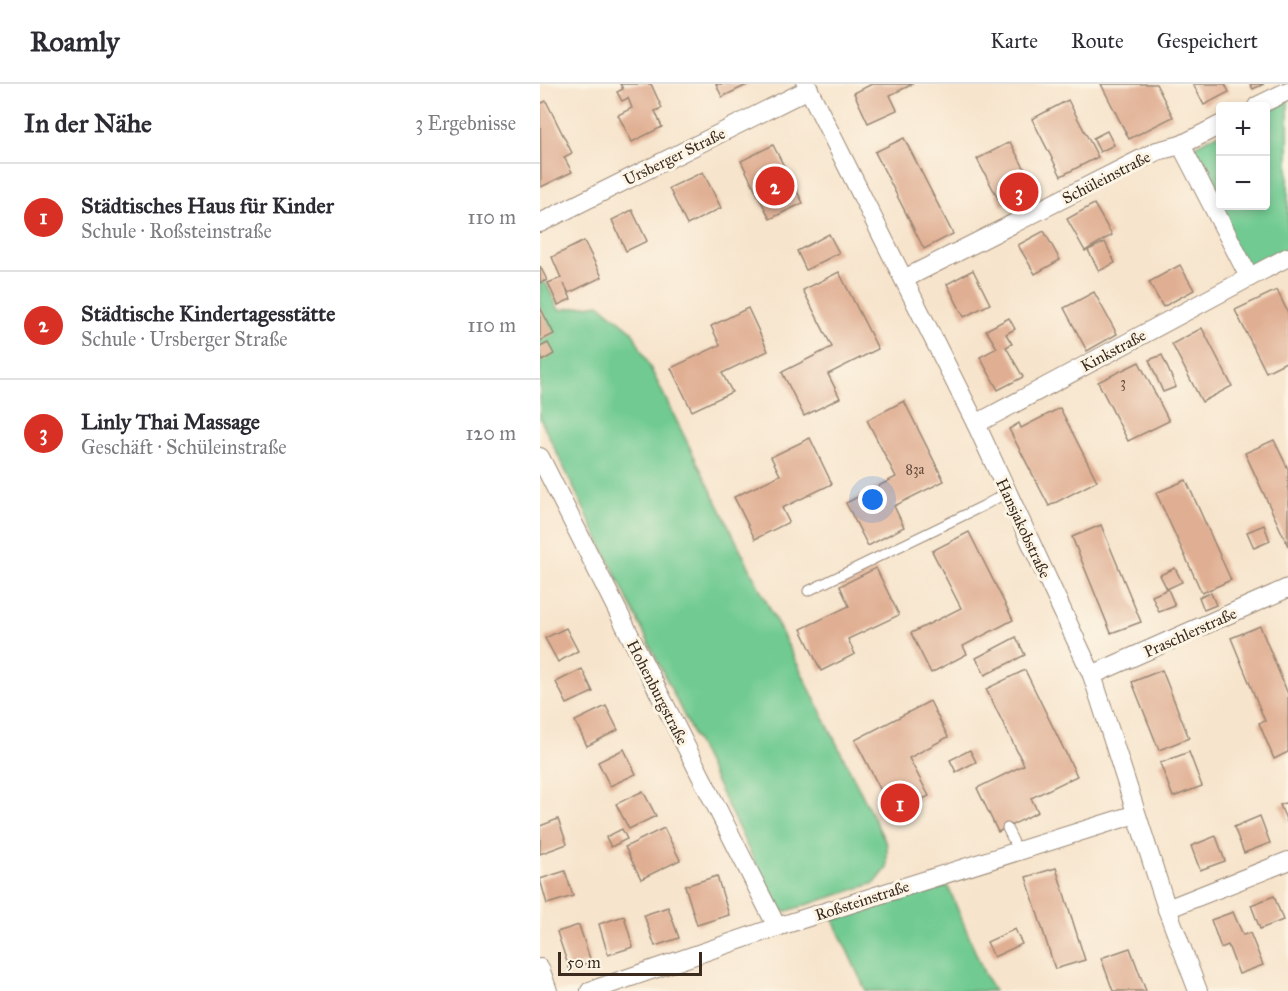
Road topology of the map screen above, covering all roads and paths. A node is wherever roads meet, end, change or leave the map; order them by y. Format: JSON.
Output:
{"nodes":[{"id":1,"x":807,"y":87,"type":"edge"},
{"id":2,"x":1288,"y":91,"type":"edge"},
{"id":3,"x":1265,"y":102,"type":"edge"},
{"id":4,"x":1216,"y":128,"type":"edge"},
{"id":5,"x":1181,"y":145,"type":"junction"},
{"id":6,"x":540,"y":223,"type":"edge"},
{"id":7,"x":1288,"y":257,"type":"edge"},
{"id":8,"x":1250,"y":277,"type":"junction"},
{"id":9,"x":904,"y":279,"type":"junction"},
{"id":10,"x":976,"y":424,"type":"junction"},
{"id":11,"x":540,"y":458,"type":"edge"},
{"id":12,"x":1008,"y":492,"type":"junction"},
{"id":13,"x":1288,"y":588,"type":"edge"},
{"id":14,"x":808,"y":591,"type":"dead end"},
{"id":15,"x":1092,"y":675,"type":"junction"},
{"id":16,"x":1136,"y":814,"type":"junction"},
{"id":17,"x":1007,"y":828,"type":"dead end"},
{"id":18,"x":1018,"y":850,"type":"junction"},
{"id":19,"x":1288,"y":861,"type":"edge"},
{"id":20,"x":1167,"y":909,"type":"junction"},
{"id":21,"x":777,"y":927,"type":"junction"},
{"id":22,"x":540,"y":968,"type":"edge"},
{"id":23,"x":548,"y":991,"type":"edge"},
{"id":24,"x":590,"y":991,"type":"edge"},
{"id":25,"x":1198,"y":991,"type":"edge"}],
"edges":[{"from":1,"to":6,"type":"street","name":"Ursberger Straße"},
{"from":1,"to":9,"type":"street","name":"Hansjakobstraße"},
{"from":2,"to":3,"type":"street"},
{"from":4,"to":5,"type":"street","name":"Schüleinstraße"},
{"from":5,"to":8,"type":"street"},
{"from":5,"to":9,"type":"street","name":"Schüleinstraße"},
{"from":7,"to":8,"type":"street","name":"Kinkstraße"},
{"from":8,"to":10,"type":"street","name":"Kinkstraße"},
{"from":9,"to":10,"type":"street","name":"Hansjakobstraße"},
{"from":10,"to":12,"type":"street","name":"Hansjakobstraße"},
{"from":11,"to":21,"type":"street","name":"Hohenburgstraße"},
{"from":12,"to":14,"type":"lane"},
{"from":12,"to":15,"type":"street","name":"Hansjakobstraße"},
{"from":13,"to":15,"type":"street","name":"Praschlerstraße"},
{"from":15,"to":16,"type":"street","name":"Hansjakobstraße"},
{"from":16,"to":18,"type":"street","name":"Roßsteinstraße"},
{"from":16,"to":20,"type":"street","name":"Hansjakobstraße"},
{"from":17,"to":18,"type":"lane"},
{"from":18,"to":21,"type":"street","name":"Roßsteinstraße"},
{"from":19,"to":20,"type":"street"},
{"from":20,"to":25,"type":"street","name":"Hansjakobstraße"},
{"from":21,"to":24,"type":"street","name":"Roßsteinstraße"},
{"from":22,"to":23,"type":"street"}]}
